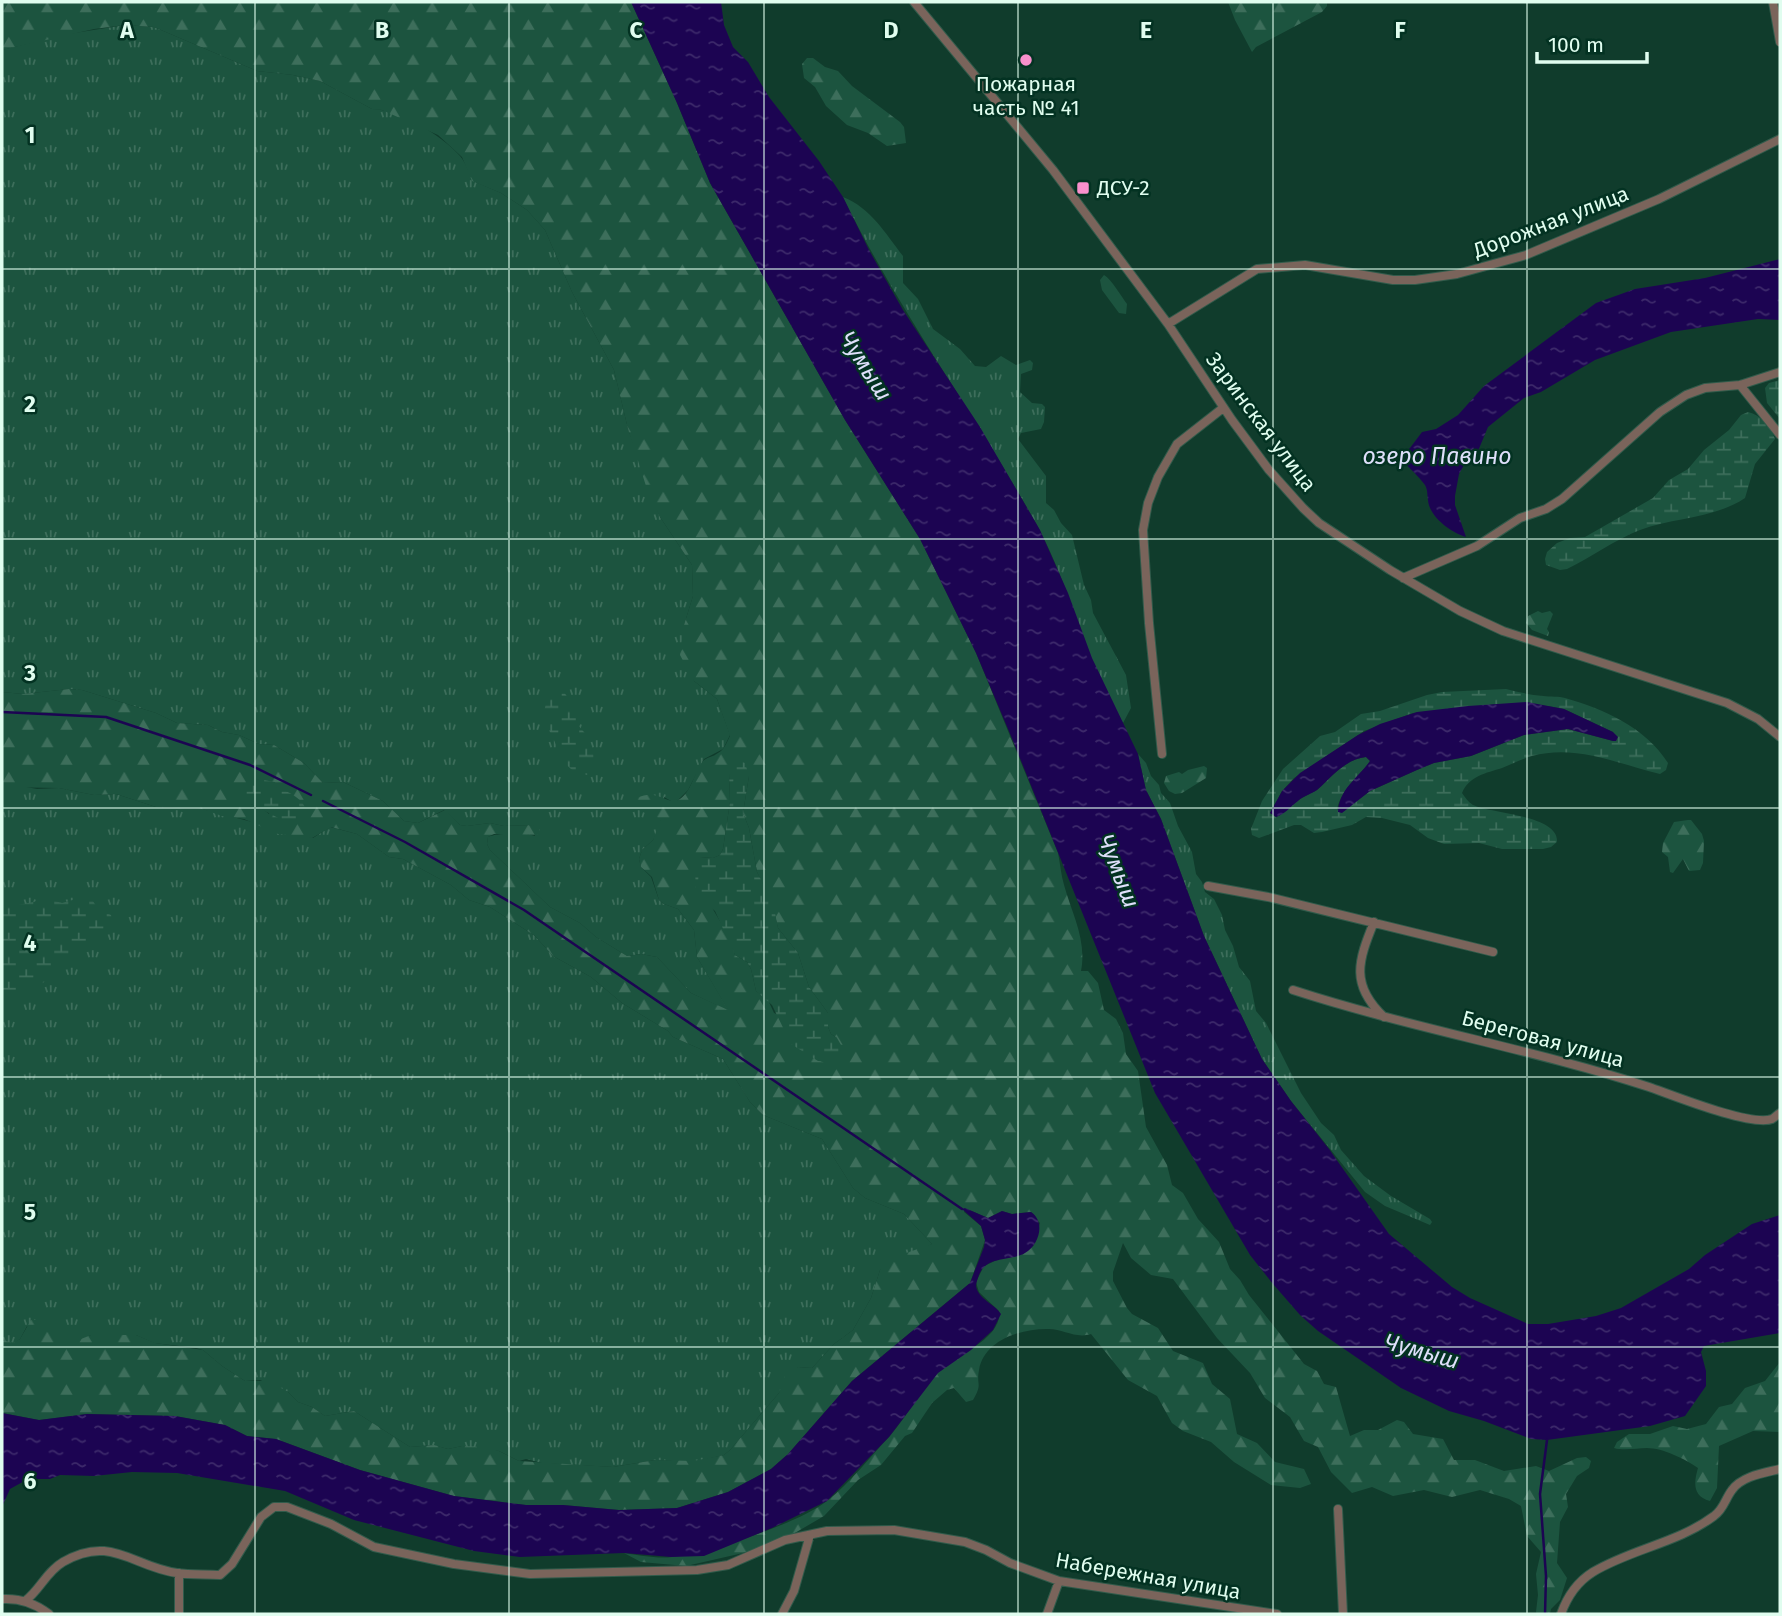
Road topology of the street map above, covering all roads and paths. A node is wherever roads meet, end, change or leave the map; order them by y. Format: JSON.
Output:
{"nodes":[{"id":1,"x":915,"y":2,"type":"edge"},
{"id":2,"x":1773,"y":2,"type":"edge"},
{"id":3,"x":1780,"y":42,"type":"edge"},
{"id":4,"x":1780,"y":139,"type":"edge"},
{"id":5,"x":1168,"y":324,"type":"junction"},
{"id":6,"x":1780,"y":372,"type":"edge"},
{"id":7,"x":1740,"y":385,"type":"junction"},
{"id":8,"x":1223,"y":408,"type":"junction"},
{"id":9,"x":1780,"y":435,"type":"edge"},
{"id":10,"x":1404,"y":578,"type":"junction"},
{"id":11,"x":1780,"y":737,"type":"edge"},
{"id":12,"x":1161,"y":754,"type":"dead end"},
{"id":13,"x":1208,"y":886,"type":"dead end"},
{"id":14,"x":1374,"y":922,"type":"junction"},
{"id":15,"x":1493,"y":952,"type":"dead end"},
{"id":16,"x":1293,"y":990,"type":"dead end"},
{"id":17,"x":1385,"y":1017,"type":"junction"},
{"id":18,"x":1780,"y":1112,"type":"edge"},
{"id":19,"x":1780,"y":1469,"type":"edge"},
{"id":20,"x":1338,"y":1509,"type":"dead end"},
{"id":21,"x":810,"y":1535,"type":"junction"},
{"id":22,"x":179,"y":1573,"type":"junction"},
{"id":23,"x":1059,"y":1581,"type":"junction"},
{"id":24,"x":2,"y":1600,"type":"edge"},
{"id":25,"x":25,"y":1601,"type":"junction"},
{"id":26,"x":49,"y":1614,"type":"edge"},
{"id":27,"x":179,"y":1614,"type":"edge"},
{"id":28,"x":782,"y":1614,"type":"edge"},
{"id":29,"x":1047,"y":1614,"type":"edge"},
{"id":30,"x":1274,"y":1614,"type":"edge"},
{"id":31,"x":1343,"y":1614,"type":"edge"},
{"id":32,"x":1561,"y":1614,"type":"edge"}],
"edges":[{"from":1,"to":5,"type":"street","name":"Заринская улица"},
{"from":2,"to":3,"type":"street"},
{"from":4,"to":5,"type":"street","name":"Дорожная улица"},
{"from":5,"to":8,"type":"street","name":"Заринская улица"},
{"from":6,"to":7,"type":"street"},
{"from":7,"to":9,"type":"street"},
{"from":7,"to":10,"type":"street"},
{"from":8,"to":10,"type":"street","name":"Заринская улица"},
{"from":8,"to":12,"type":"street"},
{"from":10,"to":11,"type":"street","name":"Заринская улица"},
{"from":13,"to":14,"type":"street"},
{"from":14,"to":15,"type":"street"},
{"from":14,"to":17,"type":"street"},
{"from":16,"to":17,"type":"street","name":"Береговая улица"},
{"from":17,"to":18,"type":"street","name":"Береговая улица"},
{"from":19,"to":32,"type":"street"},
{"from":20,"to":31,"type":"street"},
{"from":21,"to":22,"type":"street","name":"Набережная улица"},
{"from":21,"to":23,"type":"street","name":"Набережная улица"},
{"from":21,"to":28,"type":"street"},
{"from":22,"to":25,"type":"street","name":"Набережная улица"},
{"from":22,"to":27,"type":"street"},
{"from":23,"to":29,"type":"street"},
{"from":23,"to":30,"type":"street","name":"Набережная улица"},
{"from":24,"to":25,"type":"street"},
{"from":25,"to":26,"type":"street"}]}
